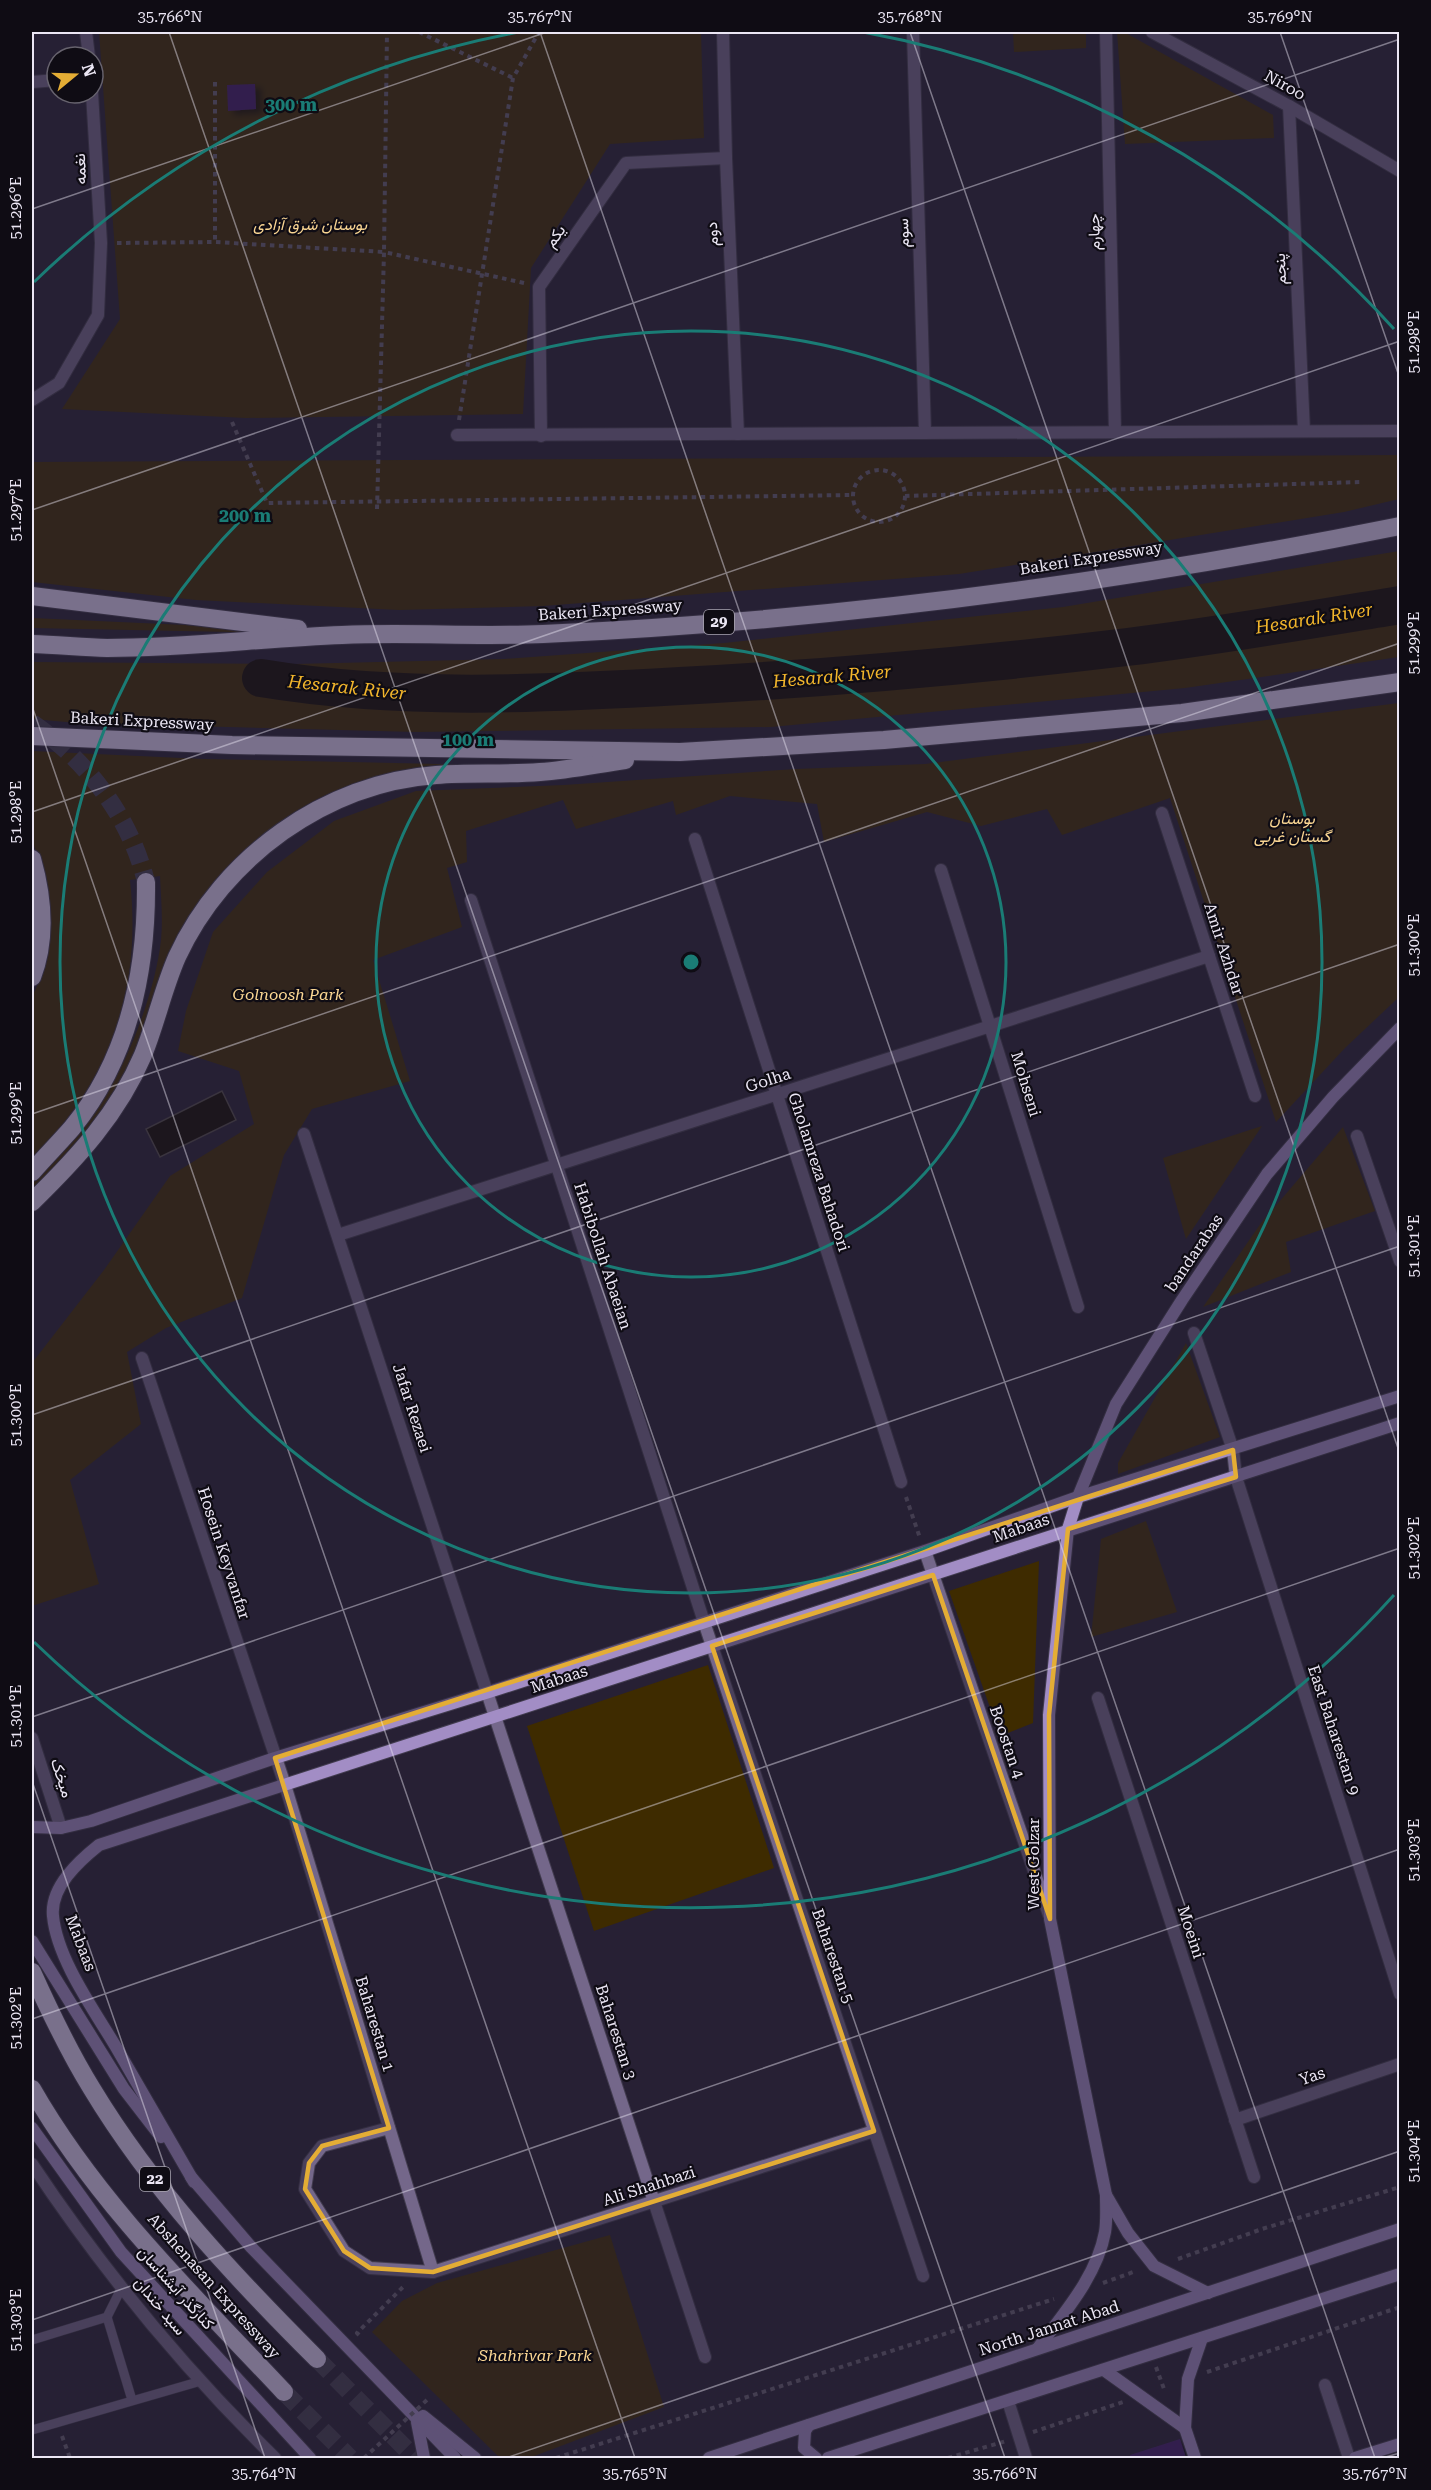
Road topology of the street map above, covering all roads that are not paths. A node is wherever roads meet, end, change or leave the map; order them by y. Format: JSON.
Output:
{"nodes":[{"id":1,"x":723,"y":32,"type":"edge"},
{"id":2,"x":913,"y":32,"type":"edge"},
{"id":3,"x":1106,"y":32,"type":"edge"},
{"id":4,"x":1152,"y":32,"type":"edge"},
{"id":5,"x":93,"y":105,"type":"edge"},
{"id":6,"x":1289,"y":106,"type":"junction"},
{"id":7,"x":726,"y":158,"type":"junction"},
{"id":8,"x":1400,"y":171,"type":"edge"},
{"id":9,"x":32,"y":400,"type":"edge"},
{"id":10,"x":1304,"y":431,"type":"junction"},
{"id":11,"x":1400,"y":431,"type":"edge"},
{"id":12,"x":1115,"y":432,"type":"junction"},
{"id":13,"x":925,"y":433,"type":"junction"},
{"id":14,"x":457,"y":435,"type":"road end"},
{"id":15,"x":738,"y":435,"type":"junction"},
{"id":16,"x":541,"y":436,"type":"junction"},
{"id":17,"x":1400,"y":525,"type":"edge"},
{"id":18,"x":32,"y":596,"type":"edge"},
{"id":19,"x":32,"y":609,"type":"edge"},
{"id":20,"x":145,"y":611,"type":"junction"},
{"id":21,"x":345,"y":634,"type":"junction"},
{"id":22,"x":32,"y":644,"type":"edge"},
{"id":23,"x":1400,"y":682,"type":"edge"},
{"id":24,"x":32,"y":736,"type":"edge"},
{"id":25,"x":680,"y":752,"type":"junction"},
{"id":26,"x":1162,"y":813,"type":"dead end"},
{"id":27,"x":695,"y":838,"type":"dead end"},
{"id":28,"x":32,"y":859,"type":"edge"},
{"id":29,"x":941,"y":870,"type":"dead end"},
{"id":30,"x":146,"y":882,"type":"tunnel mouth"},
{"id":31,"x":471,"y":900,"type":"dead end"},
{"id":32,"x":1209,"y":956,"type":"junction"},
{"id":33,"x":32,"y":977,"type":"edge"},
{"id":34,"x":990,"y":1026,"type":"junction"},
{"id":35,"x":1400,"y":1028,"type":"edge"},
{"id":36,"x":777,"y":1094,"type":"junction"},
{"id":37,"x":1255,"y":1096,"type":"dead end"},
{"id":38,"x":304,"y":1134,"type":"dead end"},
{"id":39,"x":1357,"y":1136,"type":"dead end"},
{"id":40,"x":557,"y":1165,"type":"junction"},
{"id":41,"x":32,"y":1172,"type":"edge"},
{"id":42,"x":32,"y":1202,"type":"edge"},
{"id":43,"x":338,"y":1235,"type":"junction"},
{"id":44,"x":1400,"y":1261,"type":"edge"},
{"id":45,"x":1078,"y":1308,"type":"dead end"},
{"id":46,"x":1194,"y":1333,"type":"dead end"},
{"id":47,"x":142,"y":1358,"type":"dead end"},
{"id":48,"x":1400,"y":1396,"type":"edge"},
{"id":49,"x":1400,"y":1423,"type":"edge"},
{"id":50,"x":1233,"y":1450,"type":"junction"},
{"id":51,"x":1236,"y":1477,"type":"junction"},
{"id":52,"x":901,"y":1482,"type":"road end"},
{"id":53,"x":1078,"y":1497,"type":"junction"},
{"id":54,"x":1068,"y":1529,"type":"junction"},
{"id":55,"x":925,"y":1551,"type":"junction"},
{"id":56,"x":933,"y":1575,"type":"junction"},
{"id":57,"x":704,"y":1622,"type":"junction"},
{"id":58,"x":712,"y":1646,"type":"junction"},
{"id":59,"x":489,"y":1692,"type":"junction"},
{"id":60,"x":1098,"y":1698,"type":"dead end"},
{"id":61,"x":496,"y":1716,"type":"junction"},
{"id":62,"x":32,"y":1738,"type":"edge"},
{"id":63,"x":275,"y":1758,"type":"junction"},
{"id":64,"x":285,"y":1785,"type":"junction"},
{"id":65,"x":32,"y":1827,"type":"edge"},
{"id":66,"x":60,"y":1828,"type":"junction"},
{"id":67,"x":1050,"y":1919,"type":"junction"},
{"id":68,"x":32,"y":1941,"type":"edge"},
{"id":69,"x":32,"y":1972,"type":"edge"},
{"id":70,"x":1400,"y":1994,"type":"edge"},
{"id":71,"x":1400,"y":2064,"type":"edge"},
{"id":72,"x":32,"y":2090,"type":"edge"},
{"id":73,"x":1235,"y":2120,"type":"junction"},
{"id":74,"x":32,"y":2128,"type":"edge"},
{"id":75,"x":389,"y":2128,"type":"junction"},
{"id":76,"x":874,"y":2131,"type":"junction"},
{"id":77,"x":32,"y":2164,"type":"edge"},
{"id":78,"x":1254,"y":2177,"type":"dead end"},
{"id":79,"x":194,"y":2182,"type":"junction"},
{"id":80,"x":1106,"y":2195,"type":"junction"},
{"id":81,"x":654,"y":2202,"type":"junction"},
{"id":82,"x":1400,"y":2229,"type":"edge"},
{"id":83,"x":433,"y":2272,"type":"junction"},
{"id":84,"x":1400,"y":2274,"type":"edge"},
{"id":85,"x":923,"y":2276,"type":"dead end"},
{"id":86,"x":122,"y":2287,"type":"junction"},
{"id":87,"x":1208,"y":2293,"type":"junction"},
{"id":88,"x":107,"y":2317,"type":"junction"},
{"id":89,"x":1202,"y":2338,"type":"junction"},
{"id":90,"x":32,"y":2340,"type":"edge"},
{"id":91,"x":1038,"y":2348,"type":"junction"},
{"id":92,"x":705,"y":2357,"type":"dead end"},
{"id":93,"x":316,"y":2359,"type":"tunnel mouth"},
{"id":94,"x":1104,"y":2370,"type":"junction"},
{"id":95,"x":377,"y":2378,"type":"junction"},
{"id":96,"x":201,"y":2381,"type":"junction"},
{"id":97,"x":1325,"y":2385,"type":"dead end"},
{"id":98,"x":284,"y":2391,"type":"tunnel mouth"},
{"id":99,"x":132,"y":2400,"type":"junction"},
{"id":100,"x":1008,"y":2401,"type":"junction"},
{"id":101,"x":416,"y":2419,"type":"junction"},
{"id":102,"x":809,"y":2425,"type":"junction"},
{"id":103,"x":1185,"y":2428,"type":"junction"},
{"id":104,"x":32,"y":2430,"type":"edge"},
{"id":105,"x":1400,"y":2444,"type":"edge"},
{"id":106,"x":275,"y":2458,"type":"edge"},
{"id":107,"x":310,"y":2458,"type":"edge"},
{"id":108,"x":424,"y":2458,"type":"edge"},
{"id":109,"x":454,"y":2458,"type":"edge"},
{"id":110,"x":475,"y":2458,"type":"edge"},
{"id":111,"x":709,"y":2458,"type":"edge"},
{"id":112,"x":816,"y":2458,"type":"edge"},
{"id":113,"x":828,"y":2458,"type":"edge"},
{"id":114,"x":1026,"y":2458,"type":"edge"},
{"id":115,"x":1195,"y":2458,"type":"edge"},
{"id":116,"x":1349,"y":2458,"type":"edge"},
{"id":117,"x":1355,"y":2458,"type":"edge"}],
"edges":[{"from":1,"to":7,"type":"street","name":"دوم"},
{"from":2,"to":13,"type":"street","name":"سوم"},
{"from":3,"to":12,"type":"street","name":"چهارم"},
{"from":4,"to":6,"type":"street","name":"Niroo"},
{"from":5,"to":9,"type":"street","name":"نغمه"},
{"from":6,"to":8,"type":"street","name":"Niroo"},
{"from":6,"to":10,"type":"street","name":"پنجم"},
{"from":7,"to":15,"type":"street","name":"دوم"},
{"from":7,"to":16,"type":"street","name":"یکم"},
{"from":10,"to":11,"type":"street"},
{"from":10,"to":12,"type":"street"},
{"from":12,"to":13,"type":"street"},
{"from":13,"to":15,"type":"street"},
{"from":14,"to":16,"type":"street"},
{"from":15,"to":16,"type":"street"},
{"from":17,"to":21,"type":"highway","name":"Bakeri Expressway","number":"29"},
{"from":18,"to":20,"type":"highway"},
{"from":19,"to":20,"type":"highway"},
{"from":20,"to":21,"type":"highway"},
{"from":21,"to":22,"type":"highway","name":"Bakeri Expressway","number":"29"},
{"from":23,"to":25,"type":"highway","name":"Bakeri Expressway"},
{"from":24,"to":25,"type":"highway","name":"Bakeri Expressway"},
{"from":25,"to":42,"type":"highway"},
{"from":26,"to":32,"type":"street","name":"Amir Azhdar"},
{"from":27,"to":36,"type":"street","name":"Gholamreza Bahadori"},
{"from":28,"to":33,"type":"highway"},
{"from":29,"to":34,"type":"street","name":"Mohseni"},
{"from":30,"to":41,"type":"highway"},
{"from":31,"to":40,"type":"street","name":"Habibollah Abaeian"},
{"from":32,"to":34,"type":"street","name":"Golha"},
{"from":32,"to":37,"type":"street","name":"Amir Azhdar"},
{"from":34,"to":36,"type":"street","name":"Golha"},
{"from":34,"to":45,"type":"street","name":"Mohseni"},
{"from":35,"to":53,"type":"street","name":"bandarabas"},
{"from":36,"to":40,"type":"street","name":"Golha"},
{"from":36,"to":52,"type":"street","name":"Gholamreza Bahadori"},
{"from":38,"to":43,"type":"street","name":"Jafar Rezaei"},
{"from":39,"to":44,"type":"street"},
{"from":40,"to":43,"type":"street","name":"Golha"},
{"from":40,"to":57,"type":"street","name":"Habibollah Abaeian"},
{"from":43,"to":59,"type":"street","name":"Jafar Rezaei"},
{"from":46,"to":50,"type":"street","name":"East Baharestan 9"},
{"from":47,"to":63,"type":"street","name":"Hosein Keyvanfar"},
{"from":48,"to":50,"type":"street","name":"Mabaas"},
{"from":49,"to":51,"type":"street","name":"Mabaas"},
{"from":50,"to":51,"type":"street","name":"East Baharestan 9"},
{"from":50,"to":53,"type":"street","name":"Mabaas"},
{"from":51,"to":54,"type":"street","name":"Mabaas"},
{"from":51,"to":70,"type":"street","name":"East Baharestan 9"},
{"from":53,"to":54,"type":"street","name":"bandarabas"},
{"from":53,"to":55,"type":"street","name":"Mabaas"},
{"from":54,"to":56,"type":"street","name":"Mabaas"},
{"from":54,"to":67,"type":"street","name":"West Golzar"},
{"from":55,"to":56,"type":"street","name":"Boostan 4"},
{"from":55,"to":57,"type":"street","name":"Mabaas"},
{"from":56,"to":58,"type":"street","name":"Mabaas"},
{"from":56,"to":67,"type":"street","name":"Boostan 4"},
{"from":57,"to":58,"type":"street","name":"Habibollah Abaeian"},
{"from":57,"to":59,"type":"street","name":"Mabaas"},
{"from":58,"to":61,"type":"street","name":"Mabaas"},
{"from":58,"to":76,"type":"street","name":"Baharestan 5"},
{"from":59,"to":61,"type":"street","name":"Jafar Rezaei"},
{"from":59,"to":63,"type":"street","name":"Mabaas"},
{"from":60,"to":73,"type":"street","name":"Moeini"},
{"from":61,"to":64,"type":"street","name":"Mabaas"},
{"from":61,"to":81,"type":"street","name":"Baharestan 3"},
{"from":62,"to":66,"type":"street","name":"میخک"},
{"from":63,"to":64,"type":"street","name":"Hosein Keyvanfar"},
{"from":63,"to":66,"type":"street","name":"Mabaas"},
{"from":64,"to":75,"type":"street","name":"Baharestan 1"},
{"from":64,"to":79,"type":"street","name":"Mabaas"},
{"from":65,"to":66,"type":"street","name":"Mabaas"},
{"from":67,"to":80,"type":"street","name":"West Golzar"},
{"from":68,"to":79,"type":"street"},
{"from":69,"to":93,"type":"highway","name":"Abshenasan Expressway","number":"22"},
{"from":71,"to":73,"type":"street","name":"Yas"},
{"from":72,"to":98,"type":"highway","name":"Abshenasan Expressway"},
{"from":73,"to":78,"type":"street","name":"Moeini"},
{"from":74,"to":107,"type":"street","name":"کنارگذر آبشناسان"},
{"from":75,"to":83,"type":"street","name":"Baharestan 1"},
{"from":75,"to":83,"type":"street"},
{"from":76,"to":81,"type":"street","name":"Ali Shahbazi"},
{"from":76,"to":85,"type":"street","name":"Baharestan 5"},
{"from":77,"to":86,"type":"street","name":"سید خندان"},
{"from":79,"to":95,"type":"street"},
{"from":80,"to":87,"type":"street","name":"West Golzar"},
{"from":80,"to":91,"type":"street","name":"West Golzar"},
{"from":81,"to":83,"type":"street","name":"Ali Shahbazi"},
{"from":81,"to":92,"type":"street","name":"Baharestan 3"},
{"from":82,"to":87,"type":"street","name":"North Jannat Abad"},
{"from":84,"to":89,"type":"street"},
{"from":86,"to":88,"type":"lane"},
{"from":86,"to":96,"type":"street","name":"سید خندان"},
{"from":87,"to":91,"type":"street","name":"North Jannat Abad"},
{"from":88,"to":90,"type":"lane"},
{"from":88,"to":99,"type":"lane"},
{"from":89,"to":94,"type":"street"},
{"from":89,"to":103,"type":"street"},
{"from":91,"to":102,"type":"street","name":"North Jannat Abad"},
{"from":94,"to":100,"type":"street"},
{"from":94,"to":103,"type":"street"},
{"from":95,"to":101,"type":"street"},
{"from":95,"to":110,"type":"street"},
{"from":96,"to":99,"type":"lane"},
{"from":96,"to":106,"type":"street","name":"سید خندان"},
{"from":97,"to":116,"type":"street"},
{"from":99,"to":104,"type":"lane"},
{"from":100,"to":113,"type":"street"},
{"from":100,"to":114,"type":"street"},
{"from":101,"to":108,"type":"street"},
{"from":101,"to":109,"type":"street"},
{"from":102,"to":111,"type":"street","name":"North Jannat Abad"},
{"from":102,"to":112,"type":"street"},
{"from":103,"to":115,"type":"street"},
{"from":105,"to":117,"type":"street"}]}
